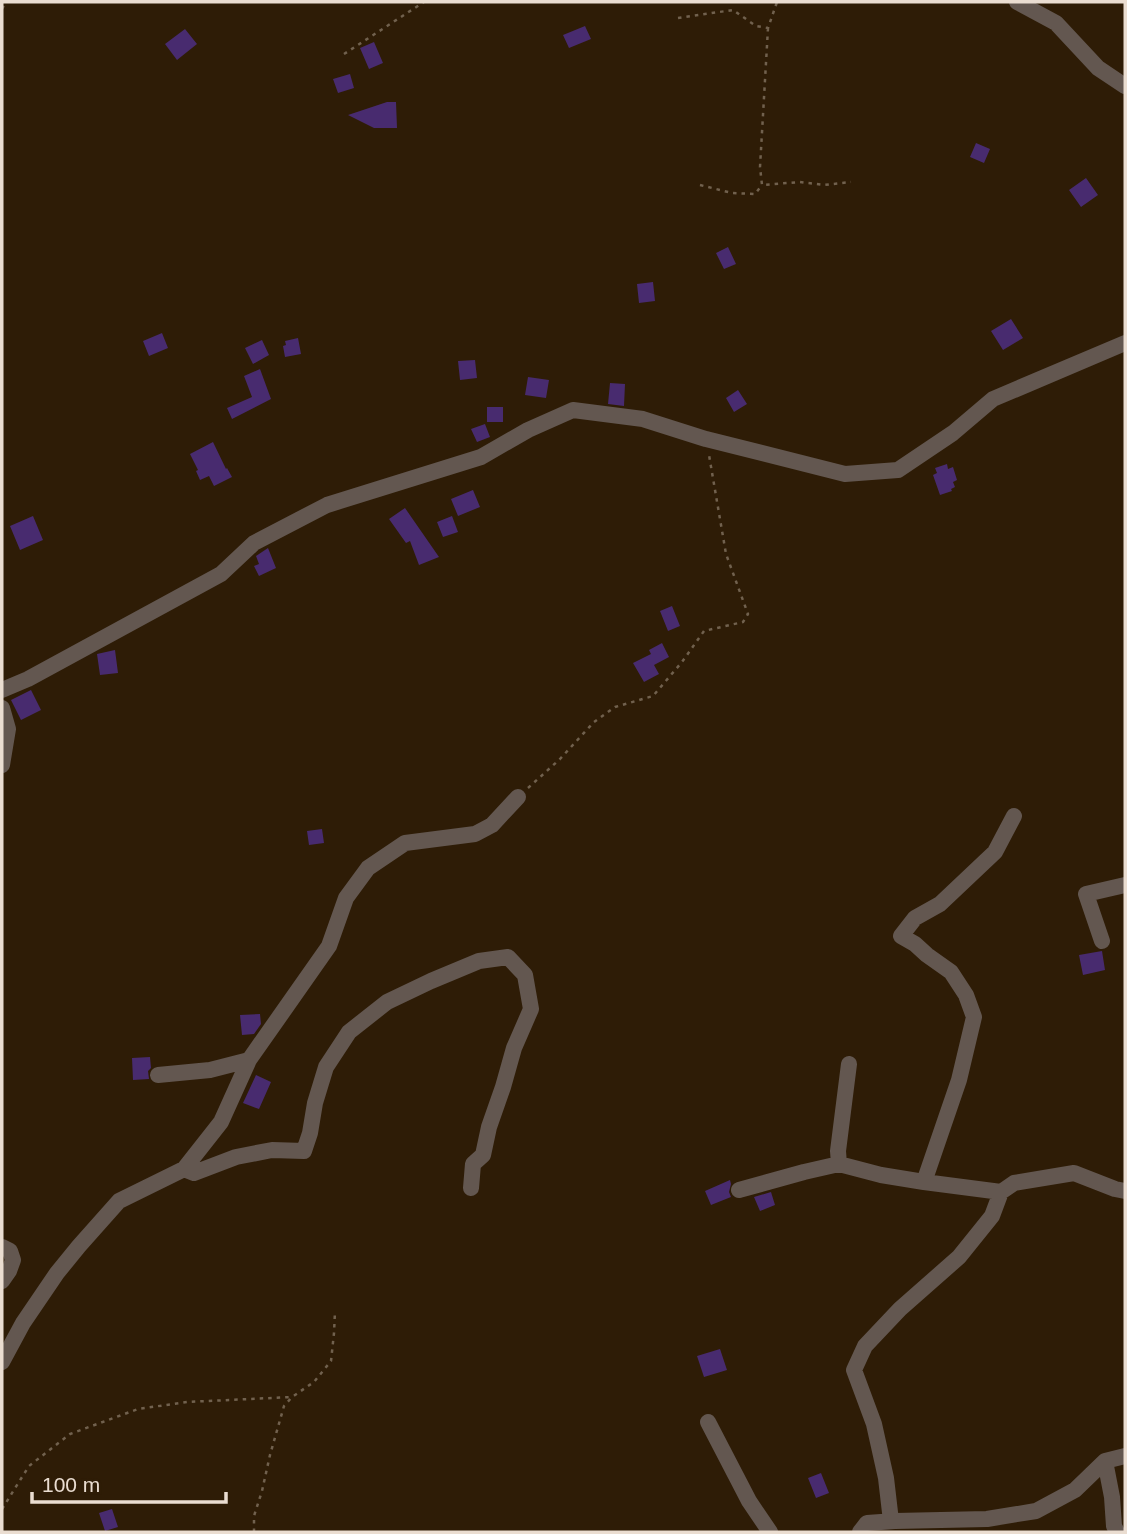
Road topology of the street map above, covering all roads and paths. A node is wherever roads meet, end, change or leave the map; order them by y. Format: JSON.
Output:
{"nodes":[{"id":1,"x":6,"y":2,"type":"edge"},
{"id":2,"x":425,"y":2,"type":"edge"},
{"id":3,"x":777,"y":2,"type":"edge"},
{"id":4,"x":1017,"y":2,"type":"edge"},
{"id":5,"x":2,"y":9,"type":"edge"},
{"id":6,"x":678,"y":18,"type":"dead end"},
{"id":7,"x":768,"y":28,"type":"junction"},
{"id":8,"x":344,"y":54,"type":"dead end"},
{"id":9,"x":1125,"y":86,"type":"edge"},
{"id":10,"x":851,"y":182,"type":"dead end"},
{"id":11,"x":762,"y":184,"type":"junction"},
{"id":12,"x":700,"y":185,"type":"dead end"},
{"id":13,"x":1125,"y":343,"type":"edge"},
{"id":14,"x":706,"y":439,"type":"junction"},
{"id":15,"x":2,"y":690,"type":"edge"},
{"id":16,"x":2,"y":708,"type":"edge"},
{"id":17,"x":2,"y":765,"type":"edge"},
{"id":18,"x":518,"y":797,"type":"joint"},
{"id":19,"x":1014,"y":816,"type":"dead end"},
{"id":20,"x":1125,"y":886,"type":"edge"},
{"id":21,"x":1102,"y":941,"type":"dead end"},
{"id":22,"x":249,"y":1060,"type":"junction"},
{"id":23,"x":849,"y":1064,"type":"dead end"},
{"id":24,"x":158,"y":1075,"type":"dead end"},
{"id":25,"x":839,"y":1164,"type":"junction"},
{"id":26,"x":184,"y":1169,"type":"junction"},
{"id":27,"x":924,"y":1182,"type":"junction"},
{"id":28,"x":471,"y":1188,"type":"dead end"},
{"id":29,"x":739,"y":1190,"type":"dead end"},
{"id":30,"x":1125,"y":1191,"type":"edge"},
{"id":31,"x":1000,"y":1192,"type":"junction"},
{"id":32,"x":2,"y":1247,"type":"edge"},
{"id":33,"x":2,"y":1281,"type":"edge"},
{"id":34,"x":335,"y":1311,"type":"dead end"},
{"id":35,"x":3,"y":1354,"type":"edge"},
{"id":36,"x":292,"y":1397,"type":"junction"},
{"id":37,"x":708,"y":1422,"type":"dead end"},
{"id":38,"x":1125,"y":1456,"type":"edge"},
{"id":39,"x":1105,"y":1461,"type":"junction"},
{"id":40,"x":2,"y":1508,"type":"edge"},
{"id":41,"x":891,"y":1521,"type":"junction"},
{"id":42,"x":254,"y":1532,"type":"edge"},
{"id":43,"x":770,"y":1532,"type":"edge"},
{"id":44,"x":860,"y":1532,"type":"edge"},
{"id":45,"x":1117,"y":1532,"type":"edge"}],
"edges":[{"from":1,"to":5,"type":"path"},
{"from":2,"to":8,"type":"path"},
{"from":3,"to":7,"type":"path"},
{"from":4,"to":9,"type":"street"},
{"from":6,"to":7,"type":"path"},
{"from":7,"to":11,"type":"path"},
{"from":10,"to":11,"type":"path"},
{"from":11,"to":12,"type":"path"},
{"from":13,"to":14,"type":"street"},
{"from":14,"to":15,"type":"street"},
{"from":14,"to":18,"type":"path"},
{"from":16,"to":17,"type":"street"},
{"from":18,"to":22,"type":"street"},
{"from":19,"to":27,"type":"street"},
{"from":20,"to":21,"type":"street"},
{"from":22,"to":24,"type":"street"},
{"from":22,"to":26,"type":"street"},
{"from":23,"to":25,"type":"street"},
{"from":25,"to":27,"type":"street"},
{"from":25,"to":29,"type":"street"},
{"from":26,"to":28,"type":"street"},
{"from":26,"to":35,"type":"street"},
{"from":27,"to":31,"type":"street"},
{"from":30,"to":31,"type":"street"},
{"from":31,"to":41,"type":"street"},
{"from":32,"to":33,"type":"street"},
{"from":34,"to":36,"type":"path"},
{"from":36,"to":40,"type":"path"},
{"from":36,"to":42,"type":"path"},
{"from":37,"to":43,"type":"street"},
{"from":38,"to":39,"type":"street"},
{"from":39,"to":41,"type":"street"},
{"from":39,"to":45,"type":"street"},
{"from":41,"to":44,"type":"street"}]}
